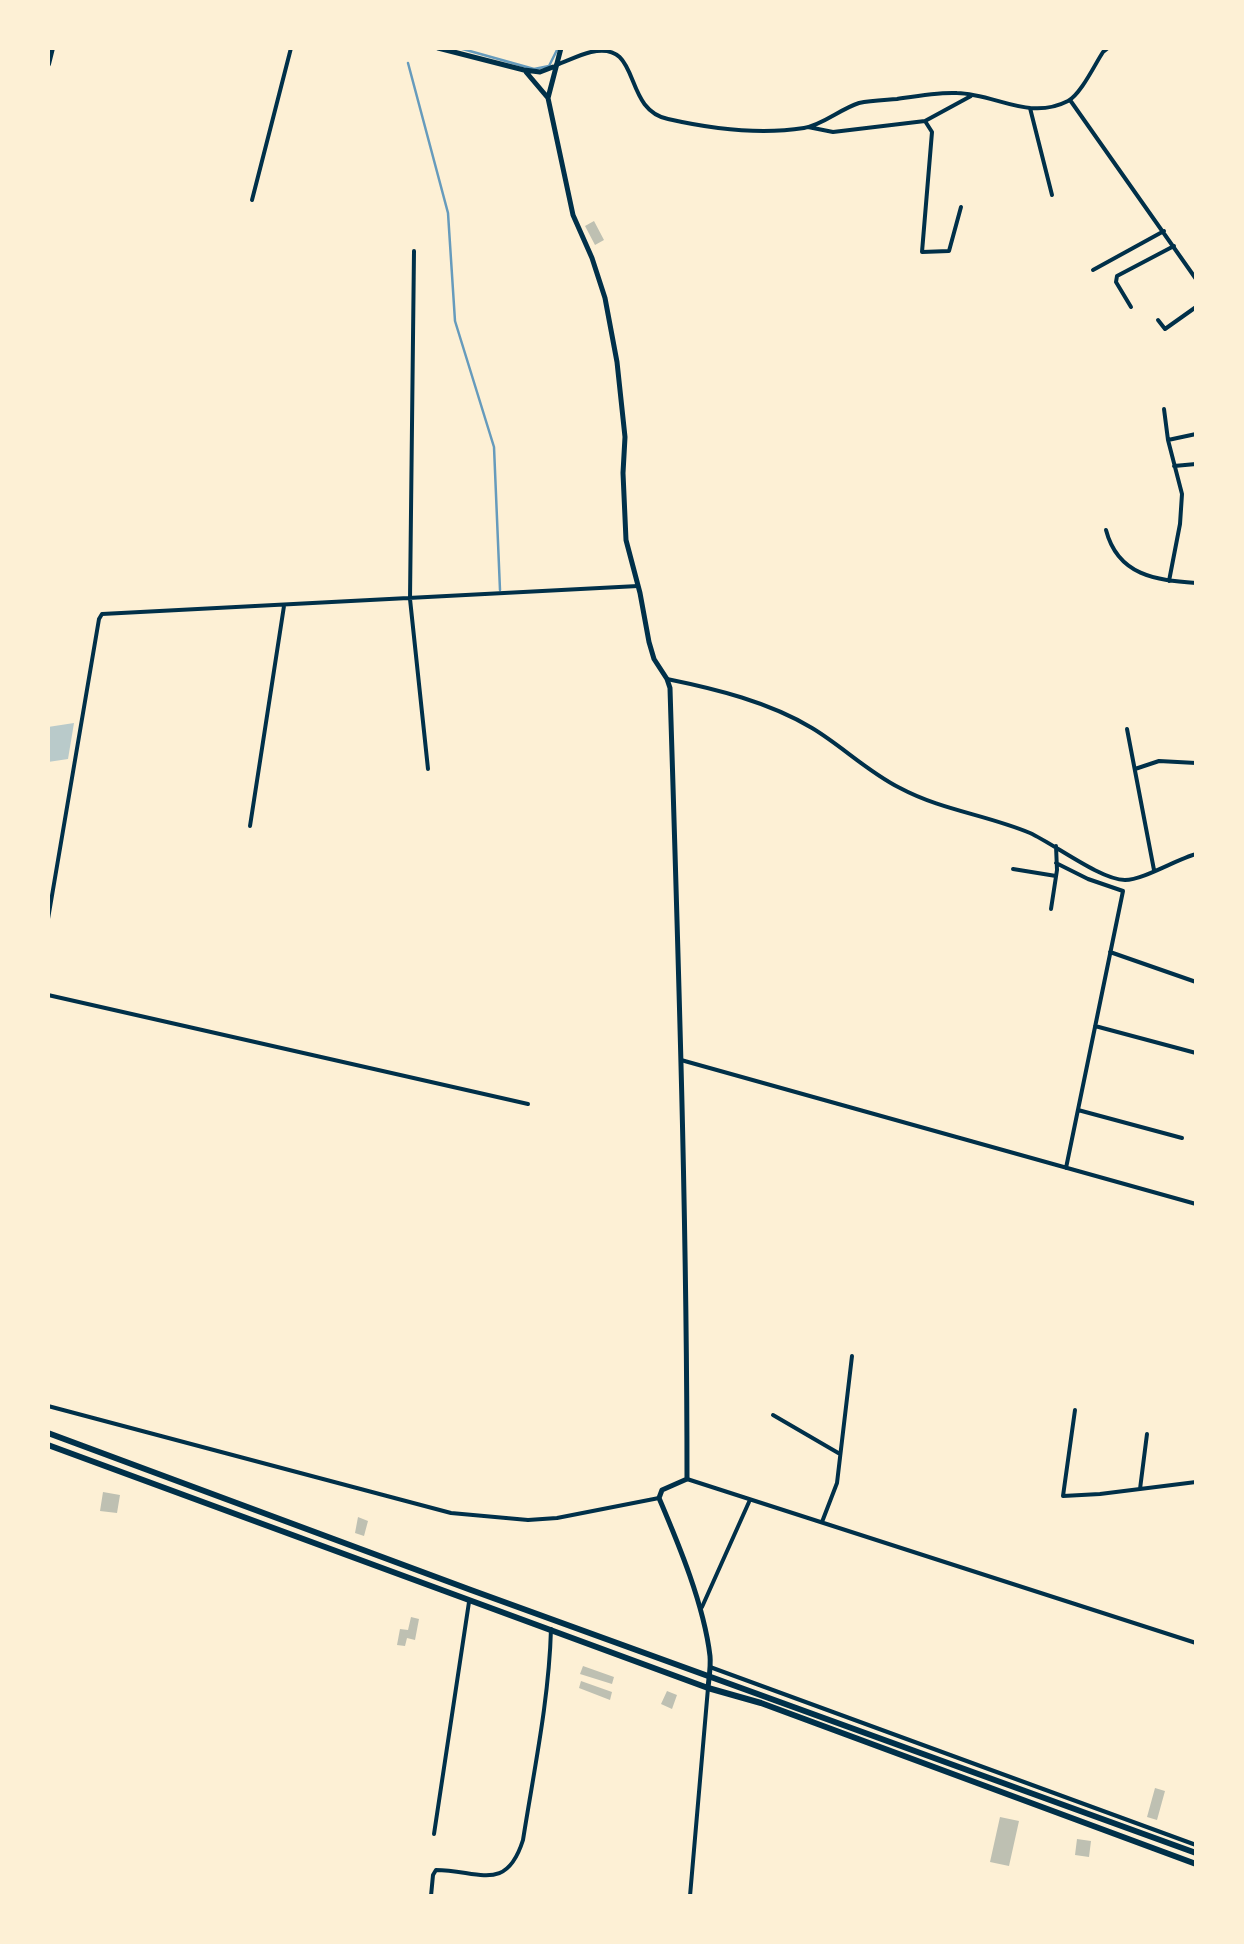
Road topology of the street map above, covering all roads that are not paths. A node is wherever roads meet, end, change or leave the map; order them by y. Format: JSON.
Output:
{"nodes":[{"id":1,"x":52,"y":48,"type":"edge"},
{"id":2,"x":291,"y":48,"type":"edge"},
{"id":3,"x":438,"y":48,"type":"edge"},
{"id":4,"x":561,"y":48,"type":"edge"},
{"id":5,"x":1108,"y":48,"type":"edge"},
{"id":6,"x":48,"y":64,"type":"edge"},
{"id":7,"x":556,"y":66,"type":"junction"},
{"id":8,"x":524,"y":70,"type":"junction"},
{"id":9,"x":974,"y":95,"type":"junction"},
{"id":10,"x":548,"y":98,"type":"junction"},
{"id":11,"x":1070,"y":100,"type":"junction"},
{"id":12,"x":1030,"y":108,"type":"junction"},
{"id":13,"x":925,"y":121,"type":"junction"},
{"id":14,"x":808,"y":127,"type":"junction"},
{"id":15,"x":1052,"y":195,"type":"dead end"},
{"id":16,"x":252,"y":200,"type":"dead end"},
{"id":17,"x":961,"y":207,"type":"dead end"},
{"id":18,"x":1164,"y":231,"type":"junction"},
{"id":19,"x":1174,"y":246,"type":"junction"},
{"id":20,"x":414,"y":251,"type":"dead end"},
{"id":21,"x":1093,"y":270,"type":"dead end"},
{"id":22,"x":1196,"y":279,"type":"edge"},
{"id":23,"x":1131,"y":307,"type":"dead end"},
{"id":24,"x":1196,"y":307,"type":"edge"},
{"id":25,"x":1158,"y":320,"type":"dead end"},
{"id":26,"x":1164,"y":410,"type":"dead end"},
{"id":27,"x":1196,"y":434,"type":"edge"},
{"id":28,"x":1168,"y":440,"type":"junction"},
{"id":29,"x":1196,"y":464,"type":"edge"},
{"id":30,"x":1174,"y":466,"type":"junction"},
{"id":31,"x":1106,"y":530,"type":"dead end"},
{"id":32,"x":1169,"y":581,"type":"junction"},
{"id":33,"x":1196,"y":583,"type":"edge"},
{"id":34,"x":638,"y":586,"type":"junction"},
{"id":35,"x":410,"y":599,"type":"junction"},
{"id":36,"x":284,"y":606,"type":"junction"},
{"id":37,"x":668,"y":679,"type":"junction"},
{"id":38,"x":1127,"y":729,"type":"dead end"},
{"id":39,"x":1196,"y":762,"type":"edge"},
{"id":40,"x":428,"y":769,"type":"dead end"},
{"id":41,"x":1134,"y":769,"type":"junction"},
{"id":42,"x":250,"y":826,"type":"dead end"},
{"id":43,"x":1056,"y":846,"type":"junction"},
{"id":44,"x":1196,"y":854,"type":"edge"},
{"id":45,"x":1056,"y":862,"type":"junction"},
{"id":46,"x":1013,"y":868,"type":"dead end"},
{"id":47,"x":1154,"y":870,"type":"junction"},
{"id":48,"x":1056,"y":876,"type":"junction"},
{"id":49,"x":1051,"y":909,"type":"dead end"},
{"id":50,"x":48,"y":919,"type":"edge"},
{"id":51,"x":1110,"y":952,"type":"junction"},
{"id":52,"x":1196,"y":982,"type":"edge"},
{"id":53,"x":48,"y":996,"type":"edge"},
{"id":54,"x":1095,"y":1026,"type":"junction"},
{"id":55,"x":1196,"y":1053,"type":"edge"},
{"id":56,"x":681,"y":1060,"type":"junction"},
{"id":57,"x":528,"y":1104,"type":"dead end"},
{"id":58,"x":1078,"y":1110,"type":"junction"},
{"id":59,"x":1182,"y":1138,"type":"dead end"},
{"id":60,"x":1066,"y":1168,"type":"junction"},
{"id":61,"x":1196,"y":1204,"type":"edge"},
{"id":62,"x":852,"y":1356,"type":"dead end"},
{"id":63,"x":48,"y":1406,"type":"edge"},
{"id":64,"x":1075,"y":1410,"type":"dead end"},
{"id":65,"x":773,"y":1415,"type":"dead end"},
{"id":66,"x":48,"y":1433,"type":"edge"},
{"id":67,"x":1147,"y":1434,"type":"dead end"},
{"id":68,"x":48,"y":1444,"type":"edge"},
{"id":69,"x":840,"y":1454,"type":"junction"},
{"id":70,"x":687,"y":1479,"type":"junction"},
{"id":71,"x":1196,"y":1482,"type":"edge"},
{"id":72,"x":1140,"y":1489,"type":"junction"},
{"id":73,"x":659,"y":1498,"type":"junction"},
{"id":74,"x":750,"y":1500,"type":"junction"},
{"id":75,"x":822,"y":1522,"type":"junction"},
{"id":76,"x":293,"y":1524,"type":"junction"},
{"id":77,"x":290,"y":1534,"type":"junction"},
{"id":78,"x":469,"y":1599,"type":"junction"},
{"id":79,"x":699,"y":1611,"type":"junction"},
{"id":80,"x":551,"y":1629,"type":"junction"},
{"id":81,"x":1196,"y":1643,"type":"edge"},
{"id":82,"x":710,"y":1667,"type":"junction"},
{"id":83,"x":709,"y":1677,"type":"junction"},
{"id":84,"x":708,"y":1688,"type":"junction"},
{"id":85,"x":897,"y":1744,"type":"junction"},
{"id":86,"x":894,"y":1753,"type":"junction"},
{"id":87,"x":434,"y":1834,"type":"dead end"},
{"id":88,"x":1196,"y":1845,"type":"edge"},
{"id":89,"x":1196,"y":1853,"type":"edge"},
{"id":90,"x":1196,"y":1864,"type":"edge"},
{"id":91,"x":430,"y":1896,"type":"edge"},
{"id":92,"x":690,"y":1896,"type":"edge"}],
"edges":[{"from":1,"to":6,"type":"main road"},
{"from":2,"to":16,"type":"street"},
{"from":3,"to":8,"type":"street"},
{"from":4,"to":7,"type":"street"},
{"from":5,"to":11,"type":"street"},
{"from":7,"to":8,"type":"street"},
{"from":7,"to":10,"type":"street"},
{"from":7,"to":14,"type":"street"},
{"from":8,"to":10,"type":"street"},
{"from":9,"to":12,"type":"street"},
{"from":9,"to":13,"type":"street"},
{"from":9,"to":14,"type":"street"},
{"from":10,"to":34,"type":"street"},
{"from":11,"to":12,"type":"street"},
{"from":11,"to":18,"type":"street"},
{"from":12,"to":15,"type":"street"},
{"from":13,"to":14,"type":"street"},
{"from":13,"to":17,"type":"street"},
{"from":18,"to":19,"type":"street"},
{"from":18,"to":21,"type":"street"},
{"from":19,"to":22,"type":"street"},
{"from":19,"to":23,"type":"street"},
{"from":20,"to":35,"type":"street"},
{"from":24,"to":25,"type":"street"},
{"from":26,"to":28,"type":"street"},
{"from":27,"to":28,"type":"street"},
{"from":28,"to":30,"type":"street"},
{"from":29,"to":30,"type":"street"},
{"from":30,"to":32,"type":"street"},
{"from":31,"to":32,"type":"street"},
{"from":32,"to":33,"type":"street"},
{"from":34,"to":35,"type":"street"},
{"from":34,"to":37,"type":"street"},
{"from":35,"to":36,"type":"street"},
{"from":35,"to":40,"type":"street"},
{"from":36,"to":42,"type":"street"},
{"from":36,"to":50,"type":"street"},
{"from":37,"to":43,"type":"street"},
{"from":37,"to":56,"type":"street"},
{"from":38,"to":41,"type":"street"},
{"from":39,"to":41,"type":"street"},
{"from":41,"to":47,"type":"street"},
{"from":43,"to":45,"type":"street"},
{"from":43,"to":47,"type":"street"},
{"from":44,"to":47,"type":"street"},
{"from":45,"to":48,"type":"street"},
{"from":45,"to":51,"type":"street"},
{"from":46,"to":48,"type":"street"},
{"from":48,"to":49,"type":"street"},
{"from":51,"to":52,"type":"street"},
{"from":51,"to":54,"type":"street"},
{"from":53,"to":57,"type":"street"},
{"from":54,"to":55,"type":"street"},
{"from":54,"to":58,"type":"street"},
{"from":56,"to":60,"type":"street"},
{"from":56,"to":70,"type":"street"},
{"from":58,"to":59,"type":"street"},
{"from":58,"to":60,"type":"street"},
{"from":60,"to":61,"type":"street"},
{"from":62,"to":69,"type":"street"},
{"from":63,"to":73,"type":"street"},
{"from":64,"to":72,"type":"street"},
{"from":65,"to":69,"type":"street"},
{"from":66,"to":76,"type":"main road"},
{"from":67,"to":72,"type":"street"},
{"from":68,"to":77,"type":"main road"},
{"from":69,"to":75,"type":"street"},
{"from":70,"to":73,"type":"street"},
{"from":70,"to":74,"type":"street"},
{"from":71,"to":72,"type":"street"},
{"from":73,"to":79,"type":"street"},
{"from":74,"to":75,"type":"street"},
{"from":74,"to":79,"type":"street"},
{"from":75,"to":81,"type":"street"},
{"from":76,"to":77,"type":"main road"},
{"from":76,"to":83,"type":"main road"},
{"from":77,"to":78,"type":"main road"},
{"from":78,"to":80,"type":"main road"},
{"from":78,"to":87,"type":"street"},
{"from":79,"to":82,"type":"street"},
{"from":80,"to":84,"type":"main road"},
{"from":80,"to":91,"type":"street"},
{"from":82,"to":83,"type":"street"},
{"from":82,"to":88,"type":"street"},
{"from":83,"to":84,"type":"street"},
{"from":83,"to":85,"type":"main road"},
{"from":84,"to":86,"type":"main road"},
{"from":84,"to":92,"type":"street"},
{"from":85,"to":86,"type":"main road"},
{"from":85,"to":89,"type":"main road"},
{"from":86,"to":90,"type":"main road"}]}
